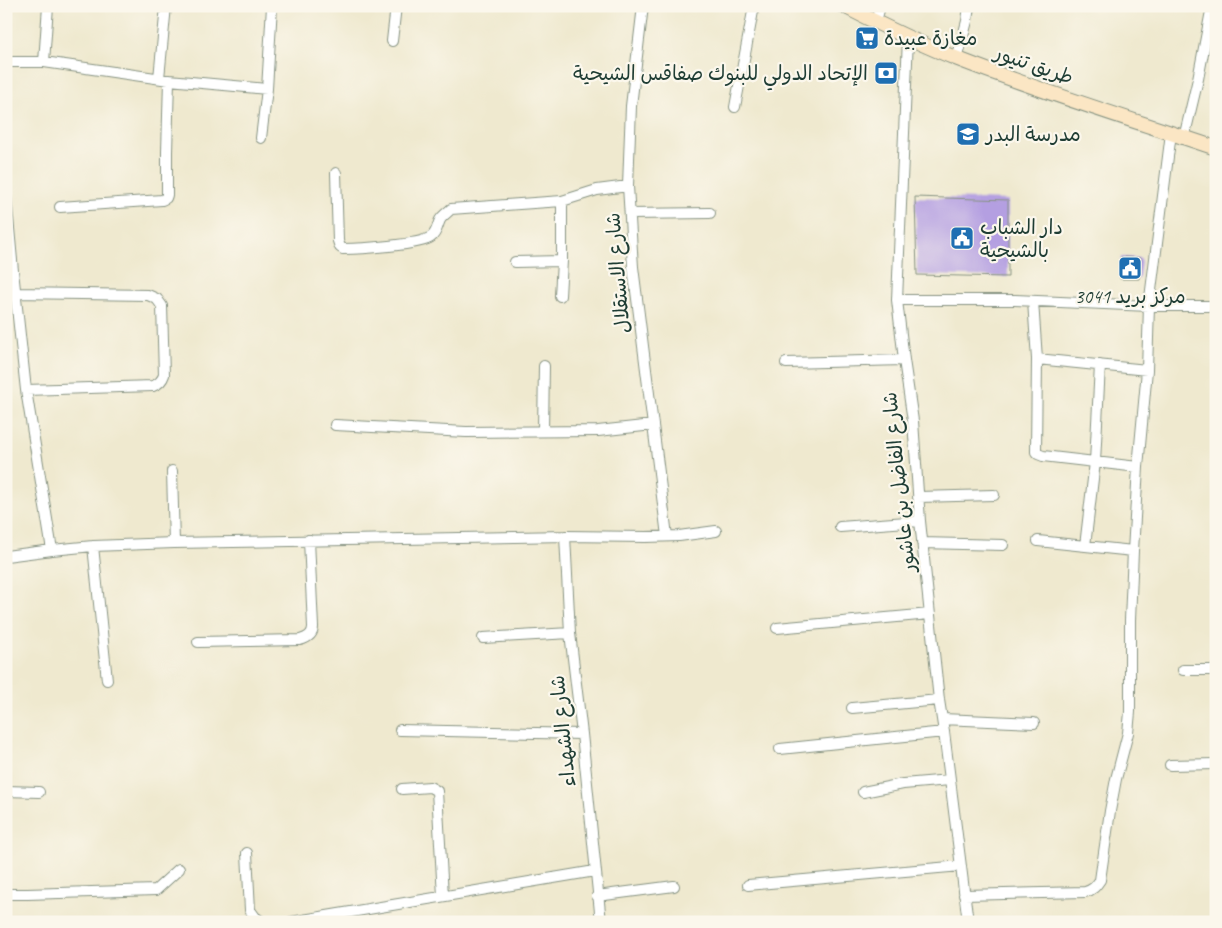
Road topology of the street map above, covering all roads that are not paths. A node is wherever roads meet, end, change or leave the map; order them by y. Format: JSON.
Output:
{"nodes":[{"id":1,"x":48,"y":6,"type":"edge"},
{"id":2,"x":166,"y":6,"type":"edge"},
{"id":3,"x":272,"y":6,"type":"edge"},
{"id":4,"x":396,"y":6,"type":"edge"},
{"id":5,"x":643,"y":6,"type":"edge"},
{"id":6,"x":754,"y":6,"type":"edge"},
{"id":7,"x":844,"y":6,"type":"edge"},
{"id":8,"x":880,"y":6,"type":"edge"},
{"id":9,"x":968,"y":6,"type":"edge"},
{"id":10,"x":1212,"y":6,"type":"edge"},
{"id":11,"x":876,"y":22,"type":"junction"},
{"id":12,"x":908,"y":38,"type":"junction"},
{"id":13,"x":392,"y":42,"type":"dead end"},
{"id":14,"x":957,"y":59,"type":"junction"},
{"id":15,"x":6,"y":62,"type":"edge"},
{"id":16,"x":44,"y":62,"type":"junction"},
{"id":17,"x":164,"y":79,"type":"junction"},
{"id":18,"x":267,"y":89,"type":"junction"},
{"id":19,"x":735,"y":107,"type":"dead end"},
{"id":20,"x":1171,"y":133,"type":"junction"},
{"id":21,"x":262,"y":138,"type":"dead end"},
{"id":22,"x":1184,"y":138,"type":"junction"},
{"id":23,"x":1216,"y":148,"type":"edge"},
{"id":24,"x":336,"y":173,"type":"dead end"},
{"id":25,"x":628,"y":186,"type":"junction"},
{"id":26,"x":6,"y":196,"type":"edge"},
{"id":27,"x":562,"y":201,"type":"junction"},
{"id":28,"x":60,"y":207,"type":"dead end"},
{"id":29,"x":710,"y":213,"type":"dead end"},
{"id":30,"x":630,"y":214,"type":"junction"},
{"id":31,"x":562,"y":261,"type":"junction"},
{"id":32,"x":515,"y":262,"type":"dead end"},
{"id":33,"x":9,"y":271,"type":"edge"},
{"id":34,"x":15,"y":293,"type":"junction"},
{"id":35,"x":560,"y":296,"type":"dead end"},
{"id":36,"x":897,"y":300,"type":"junction"},
{"id":37,"x":1033,"y":301,"type":"junction"},
{"id":38,"x":1149,"y":306,"type":"junction"},
{"id":39,"x":1216,"y":306,"type":"edge"},
{"id":40,"x":1037,"y":359,"type":"junction"},
{"id":41,"x":904,"y":360,"type":"junction"},
{"id":42,"x":786,"y":363,"type":"dead end"},
{"id":43,"x":1100,"y":365,"type":"junction"},
{"id":44,"x":544,"y":366,"type":"dead end"},
{"id":45,"x":1147,"y":370,"type":"junction"},
{"id":46,"x":26,"y":390,"type":"junction"},
{"id":47,"x":335,"y":425,"type":"dead end"},
{"id":48,"x":652,"y":426,"type":"junction"},
{"id":49,"x":543,"y":431,"type":"junction"},
{"id":50,"x":1095,"y":462,"type":"junction"},
{"id":51,"x":1138,"y":467,"type":"junction"},
{"id":52,"x":172,"y":471,"type":"dead end"},
{"id":53,"x":994,"y":495,"type":"dead end"},
{"id":54,"x":918,"y":497,"type":"junction"},
{"id":55,"x":920,"y":521,"type":"junction"},
{"id":56,"x":840,"y":527,"type":"dead end"},
{"id":57,"x":716,"y":531,"type":"dead end"},
{"id":58,"x":565,"y":536,"type":"junction"},
{"id":59,"x":667,"y":536,"type":"junction"},
{"id":60,"x":309,"y":540,"type":"junction"},
{"id":61,"x":1038,"y":542,"type":"dead end"},
{"id":62,"x":174,"y":543,"type":"junction"},
{"id":63,"x":922,"y":543,"type":"junction"},
{"id":64,"x":1003,"y":545,"type":"dead end"},
{"id":65,"x":93,"y":546,"type":"junction"},
{"id":66,"x":1084,"y":546,"type":"junction"},
{"id":67,"x":52,"y":550,"type":"junction"},
{"id":68,"x":1133,"y":551,"type":"junction"},
{"id":69,"x":6,"y":556,"type":"edge"},
{"id":70,"x":930,"y":614,"type":"junction"},
{"id":71,"x":777,"y":628,"type":"dead end"},
{"id":72,"x":570,"y":633,"type":"junction"},
{"id":73,"x":483,"y":638,"type":"dead end"},
{"id":74,"x":198,"y":642,"type":"dead end"},
{"id":75,"x":1183,"y":670,"type":"dead end"},
{"id":76,"x":1216,"y":670,"type":"edge"},
{"id":77,"x":107,"y":680,"type":"dead end"},
{"id":78,"x":939,"y":700,"type":"junction"},
{"id":79,"x":852,"y":708,"type":"dead end"},
{"id":80,"x":942,"y":719,"type":"junction"},
{"id":81,"x":1034,"y":724,"type":"dead end"},
{"id":82,"x":400,"y":730,"type":"dead end"},
{"id":83,"x":944,"y":732,"type":"junction"},
{"id":84,"x":582,"y":734,"type":"junction"},
{"id":85,"x":780,"y":749,"type":"dead end"},
{"id":86,"x":1170,"y":764,"type":"dead end"},
{"id":87,"x":1216,"y":764,"type":"edge"},
{"id":88,"x":950,"y":780,"type":"junction"},
{"id":89,"x":402,"y":789,"type":"dead end"},
{"id":90,"x":6,"y":791,"type":"edge"},
{"id":91,"x":39,"y":792,"type":"dead end"},
{"id":92,"x":863,"y":792,"type":"dead end"},
{"id":93,"x":247,"y":853,"type":"dead end"},
{"id":94,"x":961,"y":866,"type":"junction"},
{"id":95,"x":179,"y":869,"type":"dead end"},
{"id":96,"x":595,"y":871,"type":"junction"},
{"id":97,"x":748,"y":885,"type":"dead end"},
{"id":98,"x":674,"y":886,"type":"dead end"},
{"id":99,"x":6,"y":894,"type":"edge"},
{"id":100,"x":964,"y":895,"type":"junction"},
{"id":101,"x":443,"y":896,"type":"junction"},
{"id":102,"x":597,"y":896,"type":"junction"},
{"id":103,"x":343,"y":917,"type":"edge"},
{"id":104,"x":262,"y":922,"type":"edge"},
{"id":105,"x":291,"y":922,"type":"edge"},
{"id":106,"x":600,"y":922,"type":"edge"},
{"id":107,"x":968,"y":922,"type":"edge"}],
"edges":[{"from":1,"to":16,"type":"street"},
{"from":2,"to":17,"type":"street"},
{"from":3,"to":18,"type":"street"},
{"from":4,"to":13,"type":"street"},
{"from":5,"to":25,"type":"street","name":"شارع الاستقلال"},
{"from":6,"to":19,"type":"street"},
{"from":7,"to":11,"type":"main road","name":"طريق تنيور"},
{"from":8,"to":11,"type":"street"},
{"from":9,"to":14,"type":"street"},
{"from":10,"to":22,"type":"street"},
{"from":11,"to":12,"type":"main road","name":"طريق تنيور"},
{"from":12,"to":14,"type":"main road","name":"طريق تنيور"},
{"from":12,"to":36,"type":"street","name":"شارع الفاضل بن عاشور"},
{"from":14,"to":20,"type":"main road","name":"طريق تنيور"},
{"from":15,"to":16,"type":"street"},
{"from":16,"to":17,"type":"street"},
{"from":17,"to":18,"type":"street"},
{"from":17,"to":28,"type":"street"},
{"from":18,"to":21,"type":"street"},
{"from":20,"to":22,"type":"main road","name":"طريق تنيور"},
{"from":20,"to":38,"type":"street"},
{"from":22,"to":23,"type":"main road","name":"طريق تنيور"},
{"from":24,"to":27,"type":"street"},
{"from":25,"to":27,"type":"street"},
{"from":25,"to":30,"type":"street","name":"شارع الاستقلال"},
{"from":26,"to":33,"type":"street"},
{"from":27,"to":31,"type":"street"},
{"from":29,"to":30,"type":"street"},
{"from":30,"to":48,"type":"street","name":"شارع الاستقلال"},
{"from":31,"to":32,"type":"street"},
{"from":31,"to":35,"type":"street"},
{"from":33,"to":34,"type":"street"},
{"from":34,"to":46,"type":"street"},
{"from":34,"to":46,"type":"street"},
{"from":36,"to":37,"type":"street"},
{"from":36,"to":41,"type":"street","name":"شارع الفاضل بن عاشور"},
{"from":37,"to":38,"type":"street"},
{"from":37,"to":40,"type":"street"},
{"from":38,"to":39,"type":"street"},
{"from":38,"to":45,"type":"street"},
{"from":40,"to":43,"type":"street"},
{"from":40,"to":50,"type":"street"},
{"from":41,"to":42,"type":"street"},
{"from":41,"to":54,"type":"street","name":"شارع الفاضل بن عاشور"},
{"from":43,"to":45,"type":"street"},
{"from":43,"to":50,"type":"street"},
{"from":44,"to":49,"type":"street"},
{"from":45,"to":51,"type":"street"},
{"from":46,"to":67,"type":"street"},
{"from":47,"to":49,"type":"street"},
{"from":48,"to":49,"type":"street"},
{"from":48,"to":59,"type":"street","name":"شارع الاستقلال"},
{"from":50,"to":51,"type":"street"},
{"from":50,"to":66,"type":"street"},
{"from":51,"to":68,"type":"street"},
{"from":52,"to":62,"type":"street"},
{"from":53,"to":54,"type":"street"},
{"from":54,"to":55,"type":"street","name":"شارع الفاضل بن عاشور"},
{"from":55,"to":56,"type":"street"},
{"from":55,"to":63,"type":"street","name":"شارع الفاضل بن عاشور"},
{"from":57,"to":59,"type":"street"},
{"from":58,"to":59,"type":"street"},
{"from":58,"to":60,"type":"street"},
{"from":58,"to":72,"type":"street","name":"شارع الشهداء"},
{"from":60,"to":62,"type":"street"},
{"from":60,"to":74,"type":"street"},
{"from":61,"to":66,"type":"street"},
{"from":62,"to":65,"type":"street"},
{"from":63,"to":64,"type":"street"},
{"from":63,"to":70,"type":"street","name":"شارع الفاضل بن عاشور"},
{"from":65,"to":67,"type":"street"},
{"from":65,"to":77,"type":"street"},
{"from":66,"to":68,"type":"street"},
{"from":67,"to":69,"type":"street"},
{"from":68,"to":100,"type":"street"},
{"from":70,"to":71,"type":"street"},
{"from":70,"to":78,"type":"street","name":"شارع الفاضل بن عاشور"},
{"from":72,"to":73,"type":"street"},
{"from":72,"to":84,"type":"street","name":"شارع الشهداء"},
{"from":75,"to":76,"type":"street"},
{"from":78,"to":79,"type":"street"},
{"from":78,"to":80,"type":"street","name":"شارع الفاضل بن عاشور"},
{"from":80,"to":81,"type":"street"},
{"from":80,"to":83,"type":"street","name":"شارع الفاضل بن عاشور"},
{"from":82,"to":84,"type":"street"},
{"from":83,"to":85,"type":"street"},
{"from":83,"to":88,"type":"street","name":"شارع الفاضل بن عاشور"},
{"from":84,"to":96,"type":"street","name":"شارع الشهداء"},
{"from":86,"to":87,"type":"street"},
{"from":88,"to":92,"type":"street"},
{"from":88,"to":94,"type":"street","name":"شارع الفاضل بن عاشور"},
{"from":89,"to":101,"type":"street"},
{"from":90,"to":91,"type":"street"},
{"from":93,"to":104,"type":"street"},
{"from":94,"to":97,"type":"street"},
{"from":94,"to":100,"type":"street","name":"شارع الفاضل بن عاشور"},
{"from":95,"to":99,"type":"street"},
{"from":96,"to":101,"type":"street"},
{"from":96,"to":102,"type":"street","name":"شارع الشهداء"},
{"from":98,"to":102,"type":"street"},
{"from":100,"to":107,"type":"street","name":"شارع الفاضل بن عاشور"},
{"from":101,"to":103,"type":"street"},
{"from":102,"to":106,"type":"street","name":"شارع الشهداء"},
{"from":103,"to":105,"type":"street"}]}
